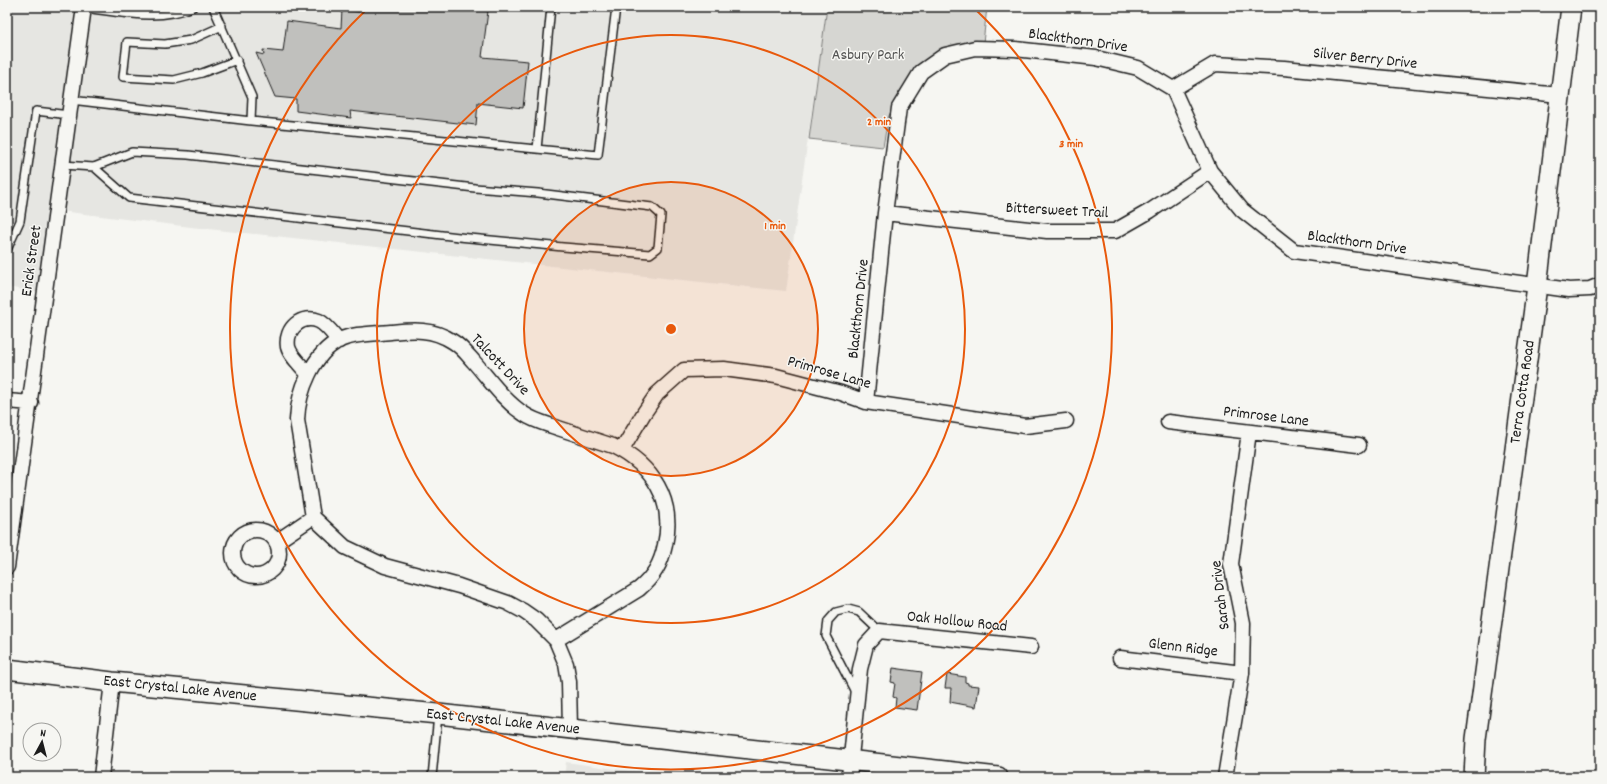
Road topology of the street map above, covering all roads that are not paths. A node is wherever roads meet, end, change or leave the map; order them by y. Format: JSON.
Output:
{"nodes":[{"id":1,"x":84,"y":7,"type":"edge"},
{"id":2,"x":193,"y":7,"type":"edge"},
{"id":3,"x":213,"y":7,"type":"edge"},
{"id":4,"x":551,"y":7,"type":"edge"},
{"id":5,"x":616,"y":7,"type":"edge"},
{"id":6,"x":1571,"y":7,"type":"edge"},
{"id":7,"x":222,"y":26,"type":"junction"},
{"id":8,"x":237,"y":60,"type":"junction"},
{"id":9,"x":1173,"y":89,"type":"junction"},
{"id":10,"x":1560,"y":95,"type":"junction"},
{"id":11,"x":71,"y":100,"type":"junction"},
{"id":12,"x":69,"y":115,"type":"junction"},
{"id":13,"x":251,"y":120,"type":"junction"},
{"id":14,"x":537,"y":149,"type":"junction"},
{"id":15,"x":62,"y":165,"type":"junction"},
{"id":16,"x":94,"y":168,"type":"junction"},
{"id":17,"x":1210,"y":171,"type":"junction"},
{"id":18,"x":885,"y":213,"type":"junction"},
{"id":19,"x":7,"y":250,"type":"edge"},
{"id":20,"x":1537,"y":286,"type":"junction"},
{"id":21,"x":1600,"y":286,"type":"edge"},
{"id":22,"x":339,"y":341,"type":"junction"},
{"id":23,"x":308,"y":374,"type":"junction"},
{"id":24,"x":7,"y":401,"type":"edge"},
{"id":25,"x":866,"y":402,"type":"junction"},
{"id":26,"x":30,"y":403,"type":"junction"},
{"id":27,"x":1066,"y":421,"type":"dead end"},
{"id":28,"x":1168,"y":422,"type":"dead end"},
{"id":29,"x":1249,"y":432,"type":"junction"},
{"id":30,"x":1359,"y":445,"type":"dead end"},
{"id":31,"x":622,"y":450,"type":"junction"},
{"id":32,"x":313,"y":517,"type":"junction"},
{"id":33,"x":276,"y":542,"type":"dead end"},
{"id":34,"x":7,"y":567,"type":"edge"},
{"id":35,"x":879,"y":631,"type":"junction"},
{"id":36,"x":556,"y":640,"type":"junction"},
{"id":37,"x":1031,"y":647,"type":"dead end"},
{"id":38,"x":1120,"y":658,"type":"dead end"},
{"id":39,"x":7,"y":669,"type":"edge"},
{"id":40,"x":1242,"y":672,"type":"junction"},
{"id":41,"x":112,"y":682,"type":"junction"},
{"id":42,"x":857,"y":697,"type":"junction"},
{"id":43,"x":438,"y":714,"type":"junction"},
{"id":44,"x":570,"y":729,"type":"junction"},
{"id":45,"x":850,"y":769,"type":"edge"},
{"id":46,"x":942,"y":774,"type":"edge"},
{"id":47,"x":968,"y":775,"type":"edge"},
{"id":48,"x":101,"y":777,"type":"edge"},
{"id":49,"x":432,"y":777,"type":"edge"},
{"id":50,"x":998,"y":777,"type":"edge"},
{"id":51,"x":1225,"y":777,"type":"edge"},
{"id":52,"x":1474,"y":777,"type":"edge"}],
"edges":[{"from":1,"to":2,"type":"lane"},
{"from":1,"to":11,"type":"street","name":"Erick Street"},
{"from":3,"to":7,"type":"lane"},
{"from":4,"to":14,"type":"lane"},
{"from":5,"to":14,"type":"lane"},
{"from":6,"to":10,"type":"street","name":"Terra Cotta Road"},
{"from":7,"to":8,"type":"lane"},
{"from":7,"to":8,"type":"lane"},
{"from":8,"to":13,"type":"lane"},
{"from":9,"to":10,"type":"street","name":"Silver Berry Drive"},
{"from":9,"to":17,"type":"street","name":"Blackthorn Drive"},
{"from":9,"to":18,"type":"street","name":"Blackthorn Drive"},
{"from":10,"to":20,"type":"street","name":"Terra Cotta Road"},
{"from":11,"to":12,"type":"street","name":"Erick Street"},
{"from":11,"to":13,"type":"lane"},
{"from":12,"to":15,"type":"street","name":"Erick Street"},
{"from":12,"to":19,"type":"lane"},
{"from":13,"to":14,"type":"lane"},
{"from":15,"to":16,"type":"lane"},
{"from":15,"to":26,"type":"street","name":"Erick Street"},
{"from":16,"to":16,"type":"lane"},
{"from":17,"to":18,"type":"street","name":"Bittersweet Trail"},
{"from":17,"to":20,"type":"street","name":"Blackthorn Drive"},
{"from":18,"to":25,"type":"street","name":"Blackthorn Drive"},
{"from":20,"to":21,"type":"street","name":"Blackthorn Drive"},
{"from":20,"to":52,"type":"street","name":"Terra Cotta Road"},
{"from":22,"to":23,"type":"street","name":"Talcott Drive"},
{"from":22,"to":23,"type":"street"},
{"from":22,"to":31,"type":"street","name":"Talcott Drive"},
{"from":23,"to":32,"type":"street","name":"Talcott Drive"},
{"from":24,"to":26,"type":"street"},
{"from":25,"to":27,"type":"street","name":"Primrose Lane"},
{"from":25,"to":31,"type":"street","name":"Primrose Lane"},
{"from":26,"to":34,"type":"street","name":"Erick Street"},
{"from":28,"to":29,"type":"street","name":"Primrose Lane"},
{"from":29,"to":30,"type":"street","name":"Primrose Lane"},
{"from":29,"to":40,"type":"street","name":"Sarah Drive"},
{"from":31,"to":36,"type":"street","name":"Talcott Drive"},
{"from":32,"to":33,"type":"street"},
{"from":32,"to":36,"type":"street"},
{"from":35,"to":37,"type":"street","name":"Oak Hollow Road"},
{"from":35,"to":42,"type":"street"},
{"from":35,"to":42,"type":"lane"},
{"from":36,"to":44,"type":"street"},
{"from":38,"to":40,"type":"street","name":"Glenn Ridge"},
{"from":39,"to":41,"type":"street","name":"East Crystal Lake Avenue"},
{"from":40,"to":51,"type":"street","name":"Sarah Drive"},
{"from":41,"to":43,"type":"street","name":"East Crystal Lake Avenue"},
{"from":41,"to":48,"type":"street"},
{"from":42,"to":45,"type":"street"},
{"from":43,"to":44,"type":"street","name":"East Crystal Lake Avenue"},
{"from":43,"to":49,"type":"lane"},
{"from":44,"to":45,"type":"street","name":"East Crystal Lake Avenue"},
{"from":45,"to":46,"type":"street","name":"East Crystal Lake Avenue"},
{"from":46,"to":47,"type":"street","name":"East Crystal Lake Avenue"},
{"from":47,"to":50,"type":"street","name":"East Crystal Lake Avenue"}]}
